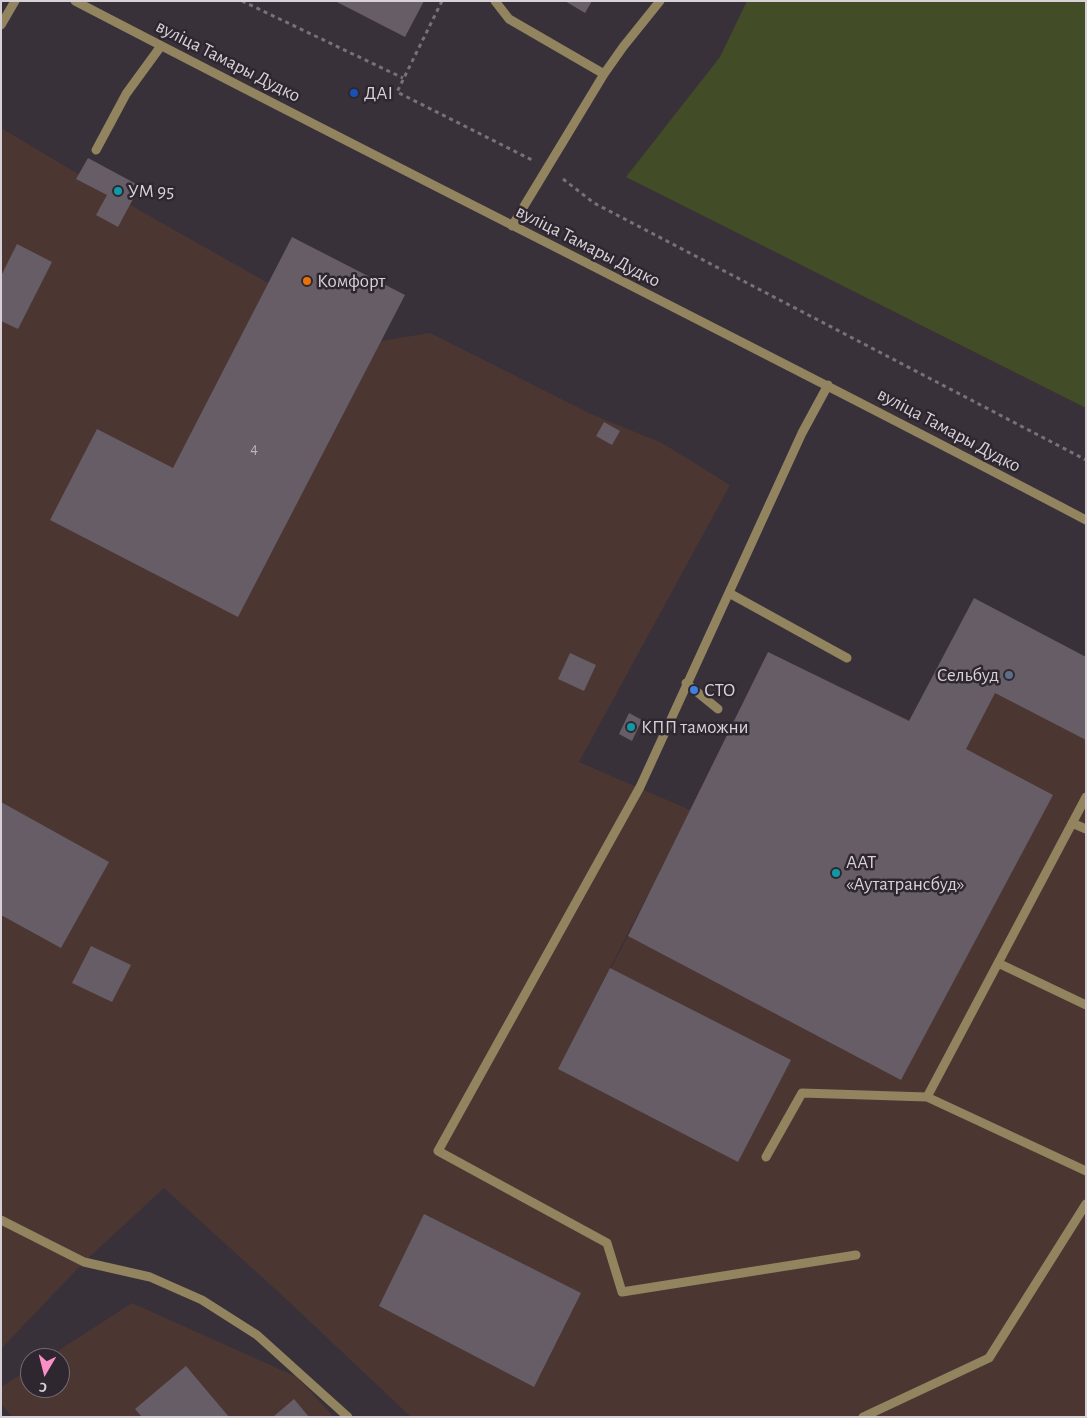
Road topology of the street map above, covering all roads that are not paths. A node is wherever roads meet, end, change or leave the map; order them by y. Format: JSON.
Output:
{"nodes":[{"id":1,"x":15,"y":1,"type":"edge"},
{"id":2,"x":75,"y":1,"type":"edge"},
{"id":3,"x":495,"y":1,"type":"edge"},
{"id":4,"x":660,"y":1,"type":"edge"},
{"id":5,"x":1,"y":25,"type":"edge"},
{"id":6,"x":161,"y":46,"type":"junction"},
{"id":7,"x":604,"y":74,"type":"junction"},
{"id":8,"x":96,"y":150,"type":"dead end"},
{"id":9,"x":512,"y":226,"type":"junction"},
{"id":10,"x":828,"y":384,"type":"junction"},
{"id":11,"x":1086,"y":520,"type":"edge"},
{"id":12,"x":729,"y":593,"type":"junction"},
{"id":13,"x":847,"y":658,"type":"dead end"},
{"id":14,"x":686,"y":684,"type":"junction"},
{"id":15,"x":718,"y":709,"type":"dead end"},
{"id":16,"x":1086,"y":798,"type":"edge"},
{"id":17,"x":1072,"y":822,"type":"junction"},
{"id":18,"x":1086,"y":829,"type":"edge"},
{"id":19,"x":998,"y":963,"type":"junction"},
{"id":20,"x":1086,"y":1005,"type":"edge"},
{"id":21,"x":927,"y":1098,"type":"junction"},
{"id":22,"x":766,"y":1157,"type":"dead end"},
{"id":23,"x":1086,"y":1172,"type":"edge"},
{"id":24,"x":1086,"y":1204,"type":"edge"},
{"id":25,"x":1,"y":1220,"type":"edge"},
{"id":26,"x":856,"y":1255,"type":"dead end"},
{"id":27,"x":348,"y":1417,"type":"edge"},
{"id":28,"x":863,"y":1417,"type":"edge"}],
"edges":[{"from":1,"to":5,"type":"street"},
{"from":2,"to":6,"type":"street","name":"вуліца Тамары Дудко"},
{"from":3,"to":7,"type":"street"},
{"from":4,"to":7,"type":"street"},
{"from":6,"to":8,"type":"street"},
{"from":6,"to":9,"type":"street","name":"вуліца Тамары Дудко"},
{"from":7,"to":9,"type":"street"},
{"from":9,"to":10,"type":"street","name":"вуліца Тамары Дудко"},
{"from":10,"to":11,"type":"street","name":"вуліца Тамары Дудко"},
{"from":10,"to":12,"type":"street"},
{"from":12,"to":13,"type":"street"},
{"from":12,"to":14,"type":"street"},
{"from":14,"to":15,"type":"street"},
{"from":14,"to":26,"type":"street"},
{"from":16,"to":17,"type":"street"},
{"from":17,"to":18,"type":"street"},
{"from":17,"to":19,"type":"street"},
{"from":19,"to":20,"type":"street"},
{"from":19,"to":21,"type":"street"},
{"from":21,"to":22,"type":"street"},
{"from":21,"to":23,"type":"street"},
{"from":24,"to":28,"type":"street"},
{"from":25,"to":27,"type":"street"}]}
